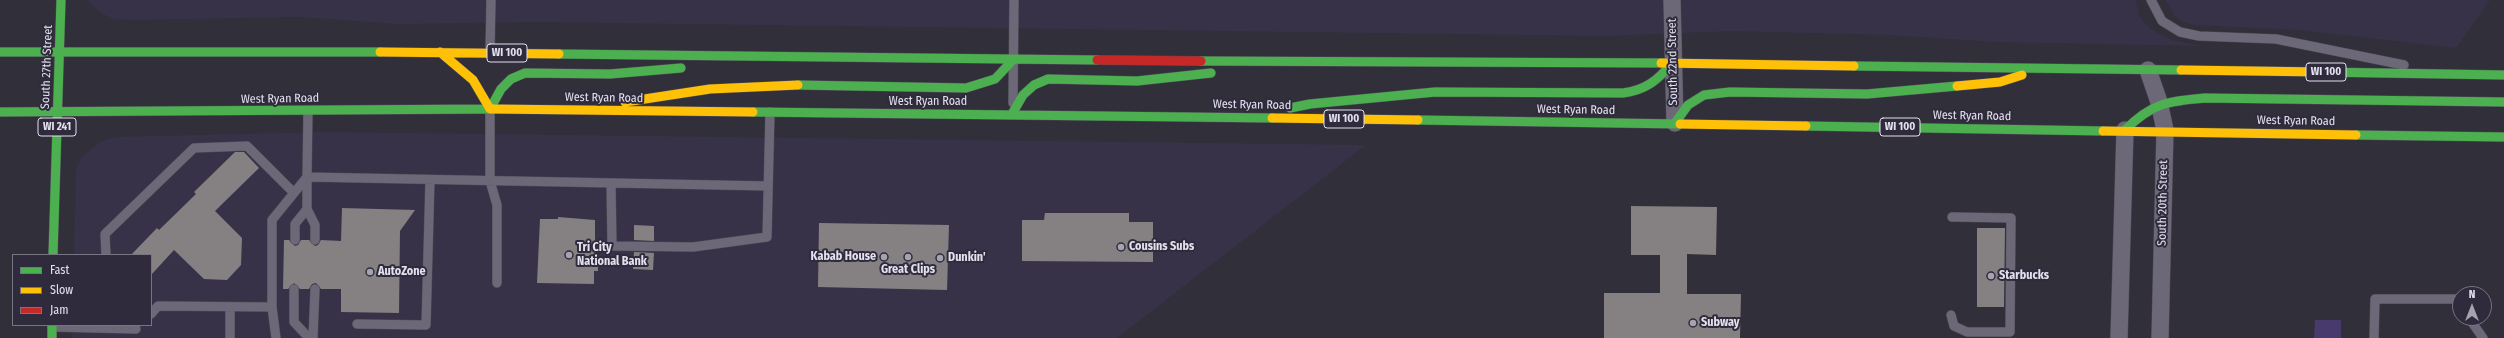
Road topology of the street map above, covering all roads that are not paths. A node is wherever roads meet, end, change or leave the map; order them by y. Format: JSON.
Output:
{"nodes":[{"id":1,"x":61,"y":0,"type":"edge"},
{"id":2,"x":491,"y":0,"type":"edge"},
{"id":3,"x":1014,"y":0,"type":"edge"},
{"id":4,"x":1672,"y":0,"type":"edge"},
{"id":5,"x":2151,"y":0,"type":"edge"},
{"id":6,"x":0,"y":52,"type":"edge"},
{"id":7,"x":440,"y":52,"type":"junction"},
{"id":8,"x":60,"y":53,"type":"junction"},
{"id":9,"x":490,"y":53,"type":"junction"},
{"id":10,"x":747,"y":56,"type":"junction"},
{"id":11,"x":1013,"y":60,"type":"junction"},
{"id":12,"x":1268,"y":61,"type":"junction"},
{"id":13,"x":1672,"y":63,"type":"junction"},
{"id":14,"x":2044,"y":68,"type":"junction"},
{"id":15,"x":2148,"y":70,"type":"junction"},
{"id":16,"x":2452,"y":74,"type":"junction"},
{"id":17,"x":2504,"y":75,"type":"edge"},
{"id":18,"x":2159,"y":102,"type":"junction"},
{"id":19,"x":2504,"y":102,"type":"edge"},
{"id":20,"x":490,"y":109,"type":"junction"},
{"id":21,"x":587,"y":110,"type":"junction"},
{"id":22,"x":308,"y":111,"type":"junction"},
{"id":23,"x":0,"y":112,"type":"edge"},
{"id":24,"x":770,"y":112,"type":"junction"},
{"id":25,"x":57,"y":113,"type":"junction"},
{"id":26,"x":1012,"y":114,"type":"junction"},
{"id":27,"x":1248,"y":117,"type":"junction"},
{"id":28,"x":1675,"y":123,"type":"junction"},
{"id":29,"x":2125,"y":130,"type":"junction"},
{"id":30,"x":2165,"y":130,"type":"junction"},
{"id":31,"x":2504,"y":137,"type":"edge"},
{"id":32,"x":307,"y":177,"type":"junction"},
{"id":33,"x":430,"y":180,"type":"junction"},
{"id":34,"x":490,"y":181,"type":"junction"},
{"id":35,"x":611,"y":183,"type":"junction"},
{"id":36,"x":768,"y":186,"type":"junction"},
{"id":37,"x":294,"y":193,"type":"junction"},
{"id":38,"x":307,"y":209,"type":"junction"},
{"id":39,"x":1952,"y":217,"type":"dead end"},
{"id":40,"x":295,"y":240,"type":"dead end"},
{"id":41,"x":315,"y":240,"type":"dead end"},
{"id":42,"x":53,"y":254,"type":"edge"},
{"id":43,"x":106,"y":254,"type":"edge"},
{"id":44,"x":497,"y":283,"type":"dead end"},
{"id":45,"x":294,"y":289,"type":"dead end"},
{"id":46,"x":315,"y":289,"type":"dead end"},
{"id":47,"x":2452,"y":300,"type":"edge"},
{"id":48,"x":230,"y":307,"type":"junction"},
{"id":49,"x":272,"y":308,"type":"junction"},
{"id":50,"x":152,"y":313,"type":"edge"},
{"id":51,"x":1950,"y":315,"type":"dead end"},
{"id":52,"x":356,"y":324,"type":"dead end"},
{"id":53,"x":52,"y":326,"type":"edge"},
{"id":54,"x":2474,"y":326,"type":"edge"},
{"id":55,"x":137,"y":331,"type":"edge"},
{"id":56,"x":52,"y":338,"type":"edge"},
{"id":57,"x":230,"y":338,"type":"edge"},
{"id":58,"x":276,"y":338,"type":"edge"},
{"id":59,"x":309,"y":338,"type":"edge"},
{"id":60,"x":313,"y":338,"type":"edge"},
{"id":61,"x":2119,"y":338,"type":"edge"},
{"id":62,"x":2160,"y":338,"type":"edge"},
{"id":63,"x":2374,"y":338,"type":"edge"},
{"id":64,"x":2483,"y":338,"type":"edge"}],
"edges":[{"from":1,"to":8,"type":"main road","name":"South 27th Street","number":"WI 241"},
{"from":2,"to":9,"type":"lane"},
{"from":3,"to":11,"type":"lane"},
{"from":4,"to":13,"type":"street","name":"South 22nd Street"},
{"from":5,"to":16,"type":"lane"},
{"from":6,"to":8,"type":"main road","number":"WI 100"},
{"from":7,"to":8,"type":"main road","number":"WI 100"},
{"from":7,"to":9,"type":"main road","number":"WI 100"},
{"from":7,"to":20,"type":"main road"},
{"from":8,"to":25,"type":"main road","name":"South 27th Street","number":"WI 241"},
{"from":9,"to":10,"type":"main road","number":"WI 100"},
{"from":10,"to":11,"type":"main road","number":"WI 100"},
{"from":10,"to":20,"type":"main road"},
{"from":11,"to":12,"type":"main road","number":"WI 100"},
{"from":11,"to":21,"type":"main road"},
{"from":11,"to":26,"type":"lane"},
{"from":12,"to":13,"type":"main road","number":"WI 100"},
{"from":12,"to":26,"type":"main road"},
{"from":13,"to":14,"type":"main road","number":"WI 100"},
{"from":13,"to":27,"type":"main road"},
{"from":13,"to":28,"type":"street","name":"South 22nd Street"},
{"from":14,"to":15,"type":"main road","number":"WI 100"},
{"from":14,"to":28,"type":"main road"},
{"from":15,"to":16,"type":"main road","number":"WI 100"},
{"from":15,"to":18,"type":"street","name":"South 20th Street"},
{"from":16,"to":17,"type":"main road","number":"WI 100"},
{"from":18,"to":19,"type":"main road"},
{"from":18,"to":29,"type":"main road"},
{"from":18,"to":30,"type":"street","name":"South 20th Street"},
{"from":20,"to":21,"type":"main road","name":"West Ryan Road","number":"WI 100"},
{"from":20,"to":22,"type":"main road","name":"West Ryan Road","number":"WI 100"},
{"from":20,"to":34,"type":"lane"},
{"from":21,"to":24,"type":"main road","name":"West Ryan Road","number":"WI 100"},
{"from":22,"to":25,"type":"main road","name":"West Ryan Road","number":"WI 100"},
{"from":22,"to":32,"type":"lane"},
{"from":23,"to":25,"type":"main road","name":"West Ryan Road","number":"WI 100"},
{"from":24,"to":26,"type":"main road","name":"West Ryan Road","number":"WI 100"},
{"from":24,"to":36,"type":"lane"},
{"from":25,"to":42,"type":"main road","name":"South 27th Street","number":"WI 241"},
{"from":26,"to":27,"type":"main road","name":"West Ryan Road","number":"WI 100"},
{"from":27,"to":28,"type":"main road","name":"West Ryan Road","number":"WI 100"},
{"from":28,"to":29,"type":"main road","name":"West Ryan Road","number":"WI 100"},
{"from":29,"to":30,"type":"main road","name":"West Ryan Road","number":"WI 100"},
{"from":29,"to":61,"type":"street"},
{"from":30,"to":31,"type":"main road","name":"West Ryan Road","number":"WI 100"},
{"from":30,"to":62,"type":"street","name":"South 20th Street"},
{"from":32,"to":33,"type":"lane"},
{"from":32,"to":37,"type":"lane"},
{"from":32,"to":38,"type":"lane"},
{"from":33,"to":34,"type":"lane"},
{"from":33,"to":52,"type":"lane"},
{"from":34,"to":35,"type":"lane"},
{"from":34,"to":44,"type":"lane"},
{"from":35,"to":36,"type":"lane"},
{"from":35,"to":36,"type":"lane"},
{"from":37,"to":43,"type":"lane"},
{"from":37,"to":49,"type":"lane"},
{"from":38,"to":40,"type":"lane"},
{"from":38,"to":41,"type":"lane"},
{"from":39,"to":51,"type":"lane"},
{"from":45,"to":59,"type":"lane"},
{"from":46,"to":60,"type":"lane"},
{"from":47,"to":63,"type":"lane"},
{"from":48,"to":49,"type":"lane"},
{"from":48,"to":50,"type":"lane"},
{"from":48,"to":57,"type":"lane"},
{"from":49,"to":58,"type":"lane"},
{"from":53,"to":55,"type":"lane"},
{"from":53,"to":56,"type":"main road"},
{"from":54,"to":64,"type":"lane"}]}
